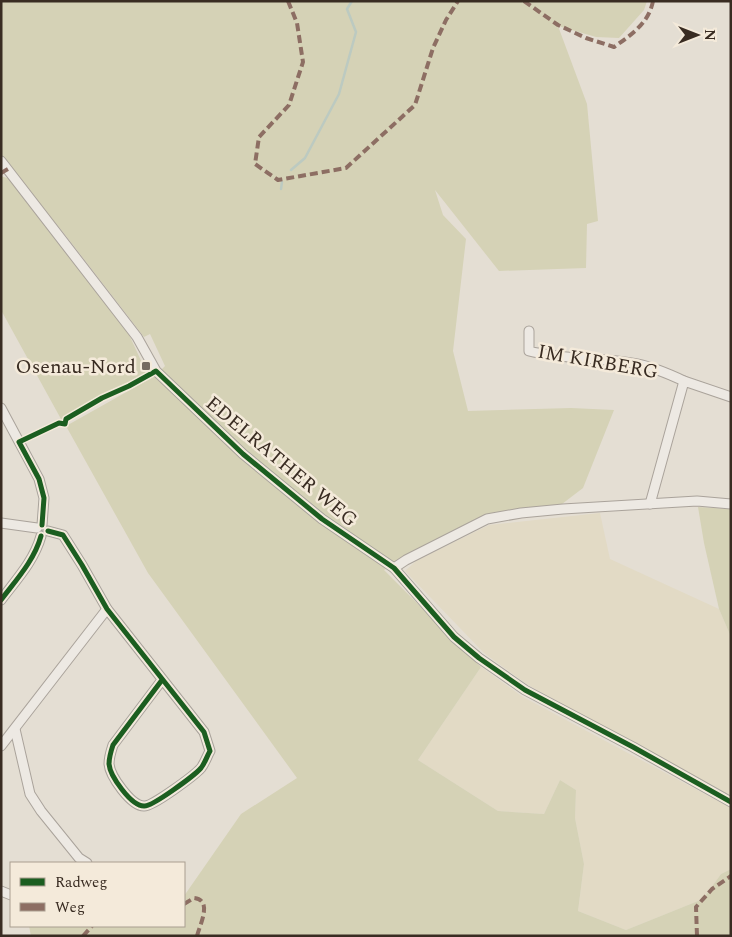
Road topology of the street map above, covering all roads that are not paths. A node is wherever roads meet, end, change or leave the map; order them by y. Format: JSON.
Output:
{"nodes":[{"id":1,"x":1,"y":161,"type":"edge"},
{"id":2,"x":529,"y":331,"type":"dead end"},
{"id":3,"x":684,"y":381,"type":"junction"},
{"id":4,"x":731,"y":397,"type":"edge"},
{"id":5,"x":1,"y":408,"type":"edge"},
{"id":6,"x":1,"y":427,"type":"edge"},
{"id":7,"x":13,"y":430,"type":"junction"},
{"id":8,"x":650,"y":504,"type":"junction"},
{"id":9,"x":731,"y":504,"type":"edge"},
{"id":10,"x":1,"y":523,"type":"edge"},
{"id":11,"x":42,"y":530,"type":"junction"},
{"id":12,"x":394,"y":568,"type":"junction"},
{"id":13,"x":1,"y":600,"type":"edge"},
{"id":14,"x":107,"y":609,"type":"junction"},
{"id":15,"x":162,"y":680,"type":"junction"},
{"id":16,"x":15,"y":729,"type":"junction"},
{"id":17,"x":1,"y":746,"type":"edge"},
{"id":18,"x":731,"y":802,"type":"edge"},
{"id":19,"x":86,"y":862,"type":"edge"}],
"edges":[{"from":1,"to":12,"type":"street","name":"EDELRATHER WEG"},
{"from":2,"to":3,"type":"street","name":"IM KIRBERG"},
{"from":3,"to":4,"type":"street","name":"IM KIRBERG"},
{"from":3,"to":8,"type":"street","name":"IM KIRBERG"},
{"from":5,"to":7,"type":"street"},
{"from":6,"to":7,"type":"street"},
{"from":7,"to":11,"type":"street"},
{"from":8,"to":9,"type":"street"},
{"from":8,"to":12,"type":"street"},
{"from":10,"to":11,"type":"street"},
{"from":11,"to":13,"type":"street"},
{"from":11,"to":14,"type":"street"},
{"from":12,"to":18,"type":"street","name":"EDELRATHER WEG"},
{"from":14,"to":15,"type":"street"},
{"from":14,"to":16,"type":"street"},
{"from":15,"to":15,"type":"street"},
{"from":16,"to":17,"type":"street"},
{"from":16,"to":19,"type":"street"}]}
